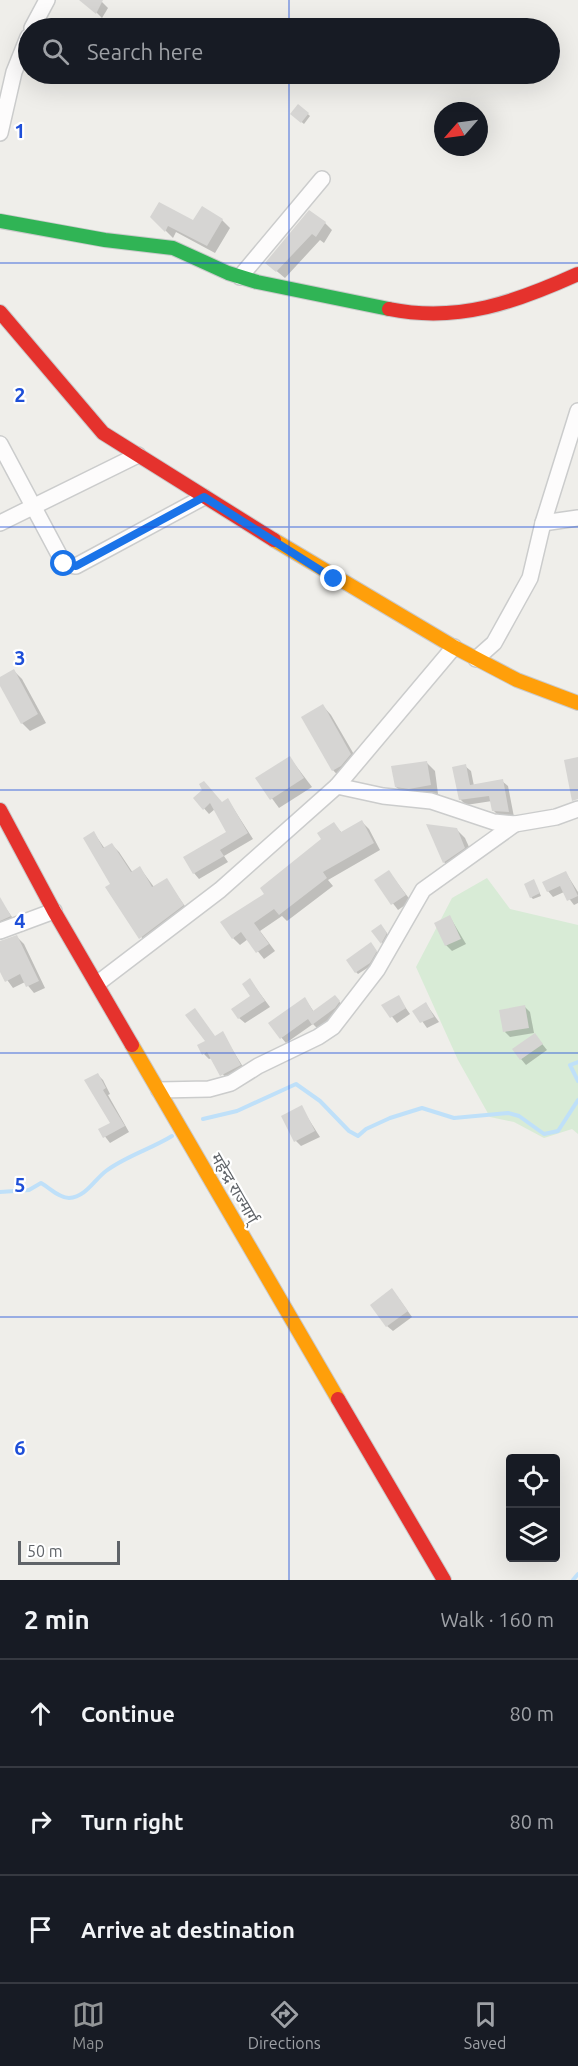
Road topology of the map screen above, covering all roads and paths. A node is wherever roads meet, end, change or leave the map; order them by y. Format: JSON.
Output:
{"nodes":[{"id":1,"x":47,"y":0,"type":"edge"},
{"id":2,"x":37,"y":18,"type":"edge"},
{"id":3,"x":18,"y":62,"type":"edge"},
{"id":4,"x":0,"y":133,"type":"edge"},
{"id":5,"x":322,"y":179,"type":"dead end"},
{"id":6,"x":0,"y":221,"type":"edge"},
{"id":7,"x":578,"y":274,"type":"edge"},
{"id":8,"x":240,"y":277,"type":"junction"},
{"id":9,"x":0,"y":312,"type":"edge"},
{"id":10,"x":578,"y":411,"type":"edge"},
{"id":11,"x":0,"y":444,"type":"edge"},
{"id":12,"x":138,"y":454,"type":"junction"},
{"id":13,"x":204,"y":497,"type":"junction"},
{"id":14,"x":34,"y":507,"type":"junction"},
{"id":15,"x":578,"y":518,"type":"edge"},
{"id":16,"x":0,"y":523,"type":"edge"},
{"id":17,"x":543,"y":523,"type":"junction"},
{"id":18,"x":454,"y":648,"type":"junction"},
{"id":19,"x":476,"y":659,"type":"junction"},
{"id":20,"x":578,"y":703,"type":"edge"},
{"id":21,"x":337,"y":786,"type":"junction"},
{"id":22,"x":578,"y":809,"type":"edge"},
{"id":23,"x":0,"y":810,"type":"edge"},
{"id":24,"x":515,"y":824,"type":"junction"},
{"id":25,"x":54,"y":911,"type":"junction"},
{"id":26,"x":0,"y":931,"type":"edge"},
{"id":27,"x":98,"y":984,"type":"junction"},
{"id":28,"x":159,"y":1090,"type":"junction"},
{"id":29,"x":444,"y":1580,"type":"edge"}],
"edges":[{"from":1,"to":2,"type":"street"},
{"from":3,"to":4,"type":"street"},
{"from":5,"to":8,"type":"street"},
{"from":6,"to":8,"type":"main road"},
{"from":7,"to":8,"type":"main road"},
{"from":9,"to":12,"type":"main road"},
{"from":10,"to":17,"type":"street"},
{"from":11,"to":14,"type":"street"},
{"from":12,"to":13,"type":"main road"},
{"from":12,"to":14,"type":"street"},
{"from":13,"to":14,"type":"street"},
{"from":13,"to":18,"type":"main road"},
{"from":14,"to":16,"type":"street"},
{"from":15,"to":17,"type":"street"},
{"from":17,"to":19,"type":"street"},
{"from":18,"to":19,"type":"main road"},
{"from":18,"to":21,"type":"street"},
{"from":19,"to":20,"type":"main road"},
{"from":21,"to":24,"type":"street"},
{"from":21,"to":27,"type":"street"},
{"from":22,"to":24,"type":"street"},
{"from":23,"to":25,"type":"main road","name":"महेन्द्र राज्मार्ग्"},
{"from":24,"to":28,"type":"street"},
{"from":25,"to":26,"type":"street"},
{"from":25,"to":27,"type":"main road","name":"महेन्द्र राज्मार्ग्"},
{"from":27,"to":28,"type":"main road","name":"महेन्द्र राज्मार्ग्"},
{"from":28,"to":29,"type":"main road","name":"महेन्द्र राज्मार्ग्"}]}
